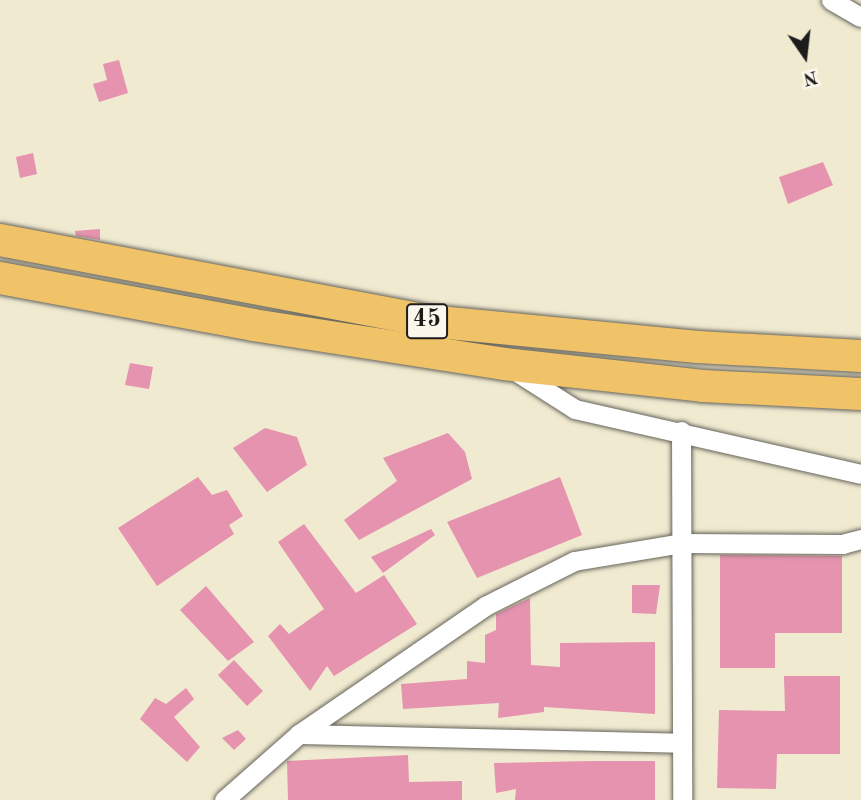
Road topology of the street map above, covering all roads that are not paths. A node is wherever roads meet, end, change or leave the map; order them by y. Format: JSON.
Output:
{"nodes":[{"id":1,"x":831,"y":0,"type":"edge"},
{"id":2,"x":861,"y":17,"type":"edge"},
{"id":3,"x":0,"y":240,"type":"edge"},
{"id":4,"x":0,"y":278,"type":"edge"},
{"id":5,"x":861,"y":356,"type":"edge"},
{"id":6,"x":504,"y":364,"type":"junction"},
{"id":7,"x":861,"y":394,"type":"edge"},
{"id":8,"x":681,"y":431,"type":"junction"},
{"id":9,"x":861,"y":474,"type":"edge"},
{"id":10,"x":861,"y":539,"type":"edge"},
{"id":11,"x":682,"y":543,"type":"junction"},
{"id":12,"x":299,"y":734,"type":"junction"},
{"id":13,"x":682,"y":743,"type":"junction"},
{"id":14,"x":224,"y":800,"type":"edge"},
{"id":15,"x":682,"y":800,"type":"edge"}],
"edges":[{"from":1,"to":2,"type":"street"},
{"from":3,"to":5,"type":"highway","number":"45"},
{"from":4,"to":6,"type":"highway","number":"45"},
{"from":6,"to":7,"type":"highway","number":"45"},
{"from":6,"to":8,"type":"street"},
{"from":8,"to":9,"type":"street"},
{"from":8,"to":11,"type":"street"},
{"from":10,"to":11,"type":"street"},
{"from":11,"to":12,"type":"street"},
{"from":11,"to":13,"type":"street"},
{"from":12,"to":13,"type":"street"},
{"from":12,"to":14,"type":"street"},
{"from":13,"to":15,"type":"street"}]}
